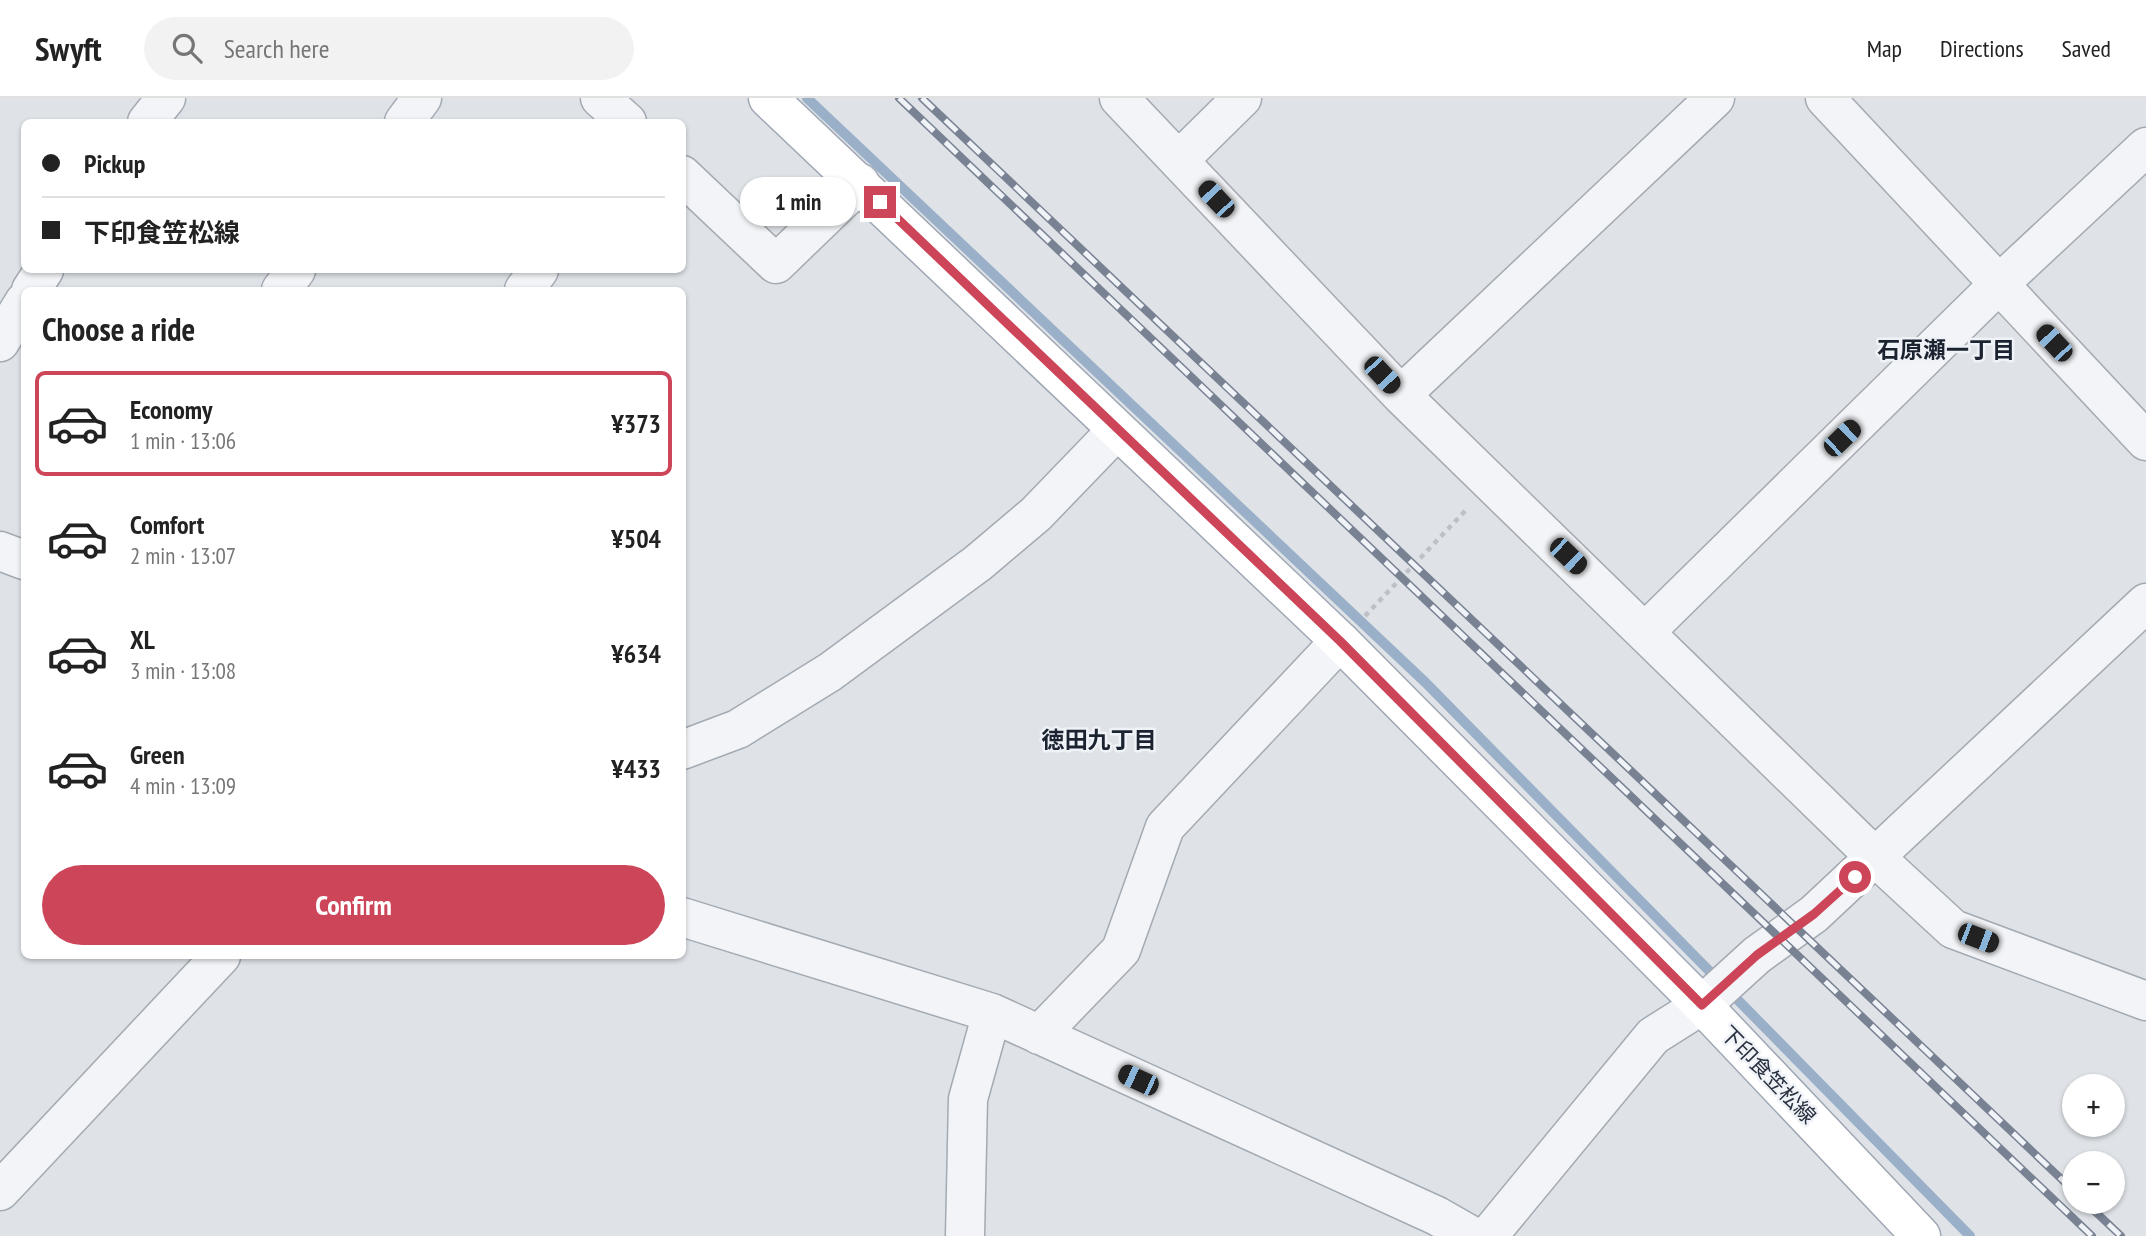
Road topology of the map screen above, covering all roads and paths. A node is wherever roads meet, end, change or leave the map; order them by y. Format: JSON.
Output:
{"nodes":[{"id":1,"x":166,"y":98,"type":"edge"},
{"id":2,"x":422,"y":98,"type":"edge"},
{"id":3,"x":600,"y":98,"type":"edge"},
{"id":4,"x":768,"y":98,"type":"edge"},
{"id":5,"x":1119,"y":98,"type":"edge"},
{"id":6,"x":1242,"y":98,"type":"edge"},
{"id":7,"x":1715,"y":98,"type":"edge"},
{"id":8,"x":1825,"y":98,"type":"edge"},
{"id":9,"x":149,"y":119,"type":"edge"},
{"id":10,"x":406,"y":119,"type":"edge"},
{"id":11,"x":624,"y":119,"type":"edge"},
{"id":12,"x":2146,"y":147,"type":"edge"},
{"id":13,"x":1179,"y":160,"type":"junction"},
{"id":14,"x":686,"y":179,"type":"edge"},
{"id":15,"x":860,"y":183,"type":"junction"},
{"id":16,"x":1999,"y":284,"type":"junction"},
{"id":17,"x":21,"y":307,"type":"edge"},
{"id":18,"x":0,"y":342,"type":"edge"},
{"id":19,"x":1401,"y":395,"type":"junction"},
{"id":20,"x":1117,"y":430,"type":"junction"},
{"id":21,"x":2146,"y":441,"type":"edge"},
{"id":22,"x":1491,"y":482,"type":"junction"},
{"id":23,"x":0,"y":551,"type":"edge"},
{"id":24,"x":21,"y":559,"type":"edge"},
{"id":25,"x":2146,"y":603,"type":"edge"},
{"id":26,"x":1646,"y":631,"type":"junction"},
{"id":27,"x":1340,"y":641,"type":"junction"},
{"id":28,"x":686,"y":748,"type":"edge"},
{"id":29,"x":1876,"y":858,"type":"junction"},
{"id":30,"x":686,"y":918,"type":"edge"},
{"id":31,"x":217,"y":959,"type":"edge"},
{"id":32,"x":1708,"y":999,"type":"junction"},
{"id":33,"x":2146,"y":1001,"type":"edge"},
{"id":34,"x":992,"y":1013,"type":"junction"},
{"id":35,"x":1039,"y":1035,"type":"junction"},
{"id":36,"x":0,"y":1191,"type":"edge"},
{"id":37,"x":965,"y":1236,"type":"edge"},
{"id":38,"x":1472,"y":1236,"type":"edge"},
{"id":39,"x":1488,"y":1236,"type":"edge"},
{"id":40,"x":1921,"y":1236,"type":"edge"}],
"edges":[{"from":1,"to":9,"type":"street"},
{"from":2,"to":10,"type":"street"},
{"from":3,"to":11,"type":"street"},
{"from":4,"to":15,"type":"main road","name":"下印食笠松線"},
{"from":5,"to":13,"type":"street"},
{"from":6,"to":13,"type":"street"},
{"from":7,"to":19,"type":"street"},
{"from":8,"to":16,"type":"street"},
{"from":12,"to":16,"type":"street"},
{"from":13,"to":19,"type":"street"},
{"from":14,"to":15,"type":"street"},
{"from":15,"to":20,"type":"main road","name":"下印食笠松線"},
{"from":16,"to":21,"type":"street"},
{"from":16,"to":26,"type":"street"},
{"from":17,"to":18,"type":"street"},
{"from":19,"to":22,"type":"street"},
{"from":20,"to":27,"type":"main road","name":"下印食笠松線"},
{"from":20,"to":28,"type":"street"},
{"from":22,"to":26,"type":"street"},
{"from":22,"to":27,"type":"path"},
{"from":23,"to":24,"type":"street"},
{"from":25,"to":29,"type":"street"},
{"from":26,"to":29,"type":"street"},
{"from":27,"to":32,"type":"main road","name":"下印食笠松線"},
{"from":27,"to":35,"type":"street"},
{"from":29,"to":32,"type":"street"},
{"from":29,"to":33,"type":"street"},
{"from":30,"to":34,"type":"street"},
{"from":31,"to":36,"type":"street"},
{"from":32,"to":39,"type":"street"},
{"from":32,"to":40,"type":"main road","name":"下印食笠松線"},
{"from":34,"to":35,"type":"street"},
{"from":34,"to":37,"type":"street"},
{"from":35,"to":38,"type":"street"}]}
